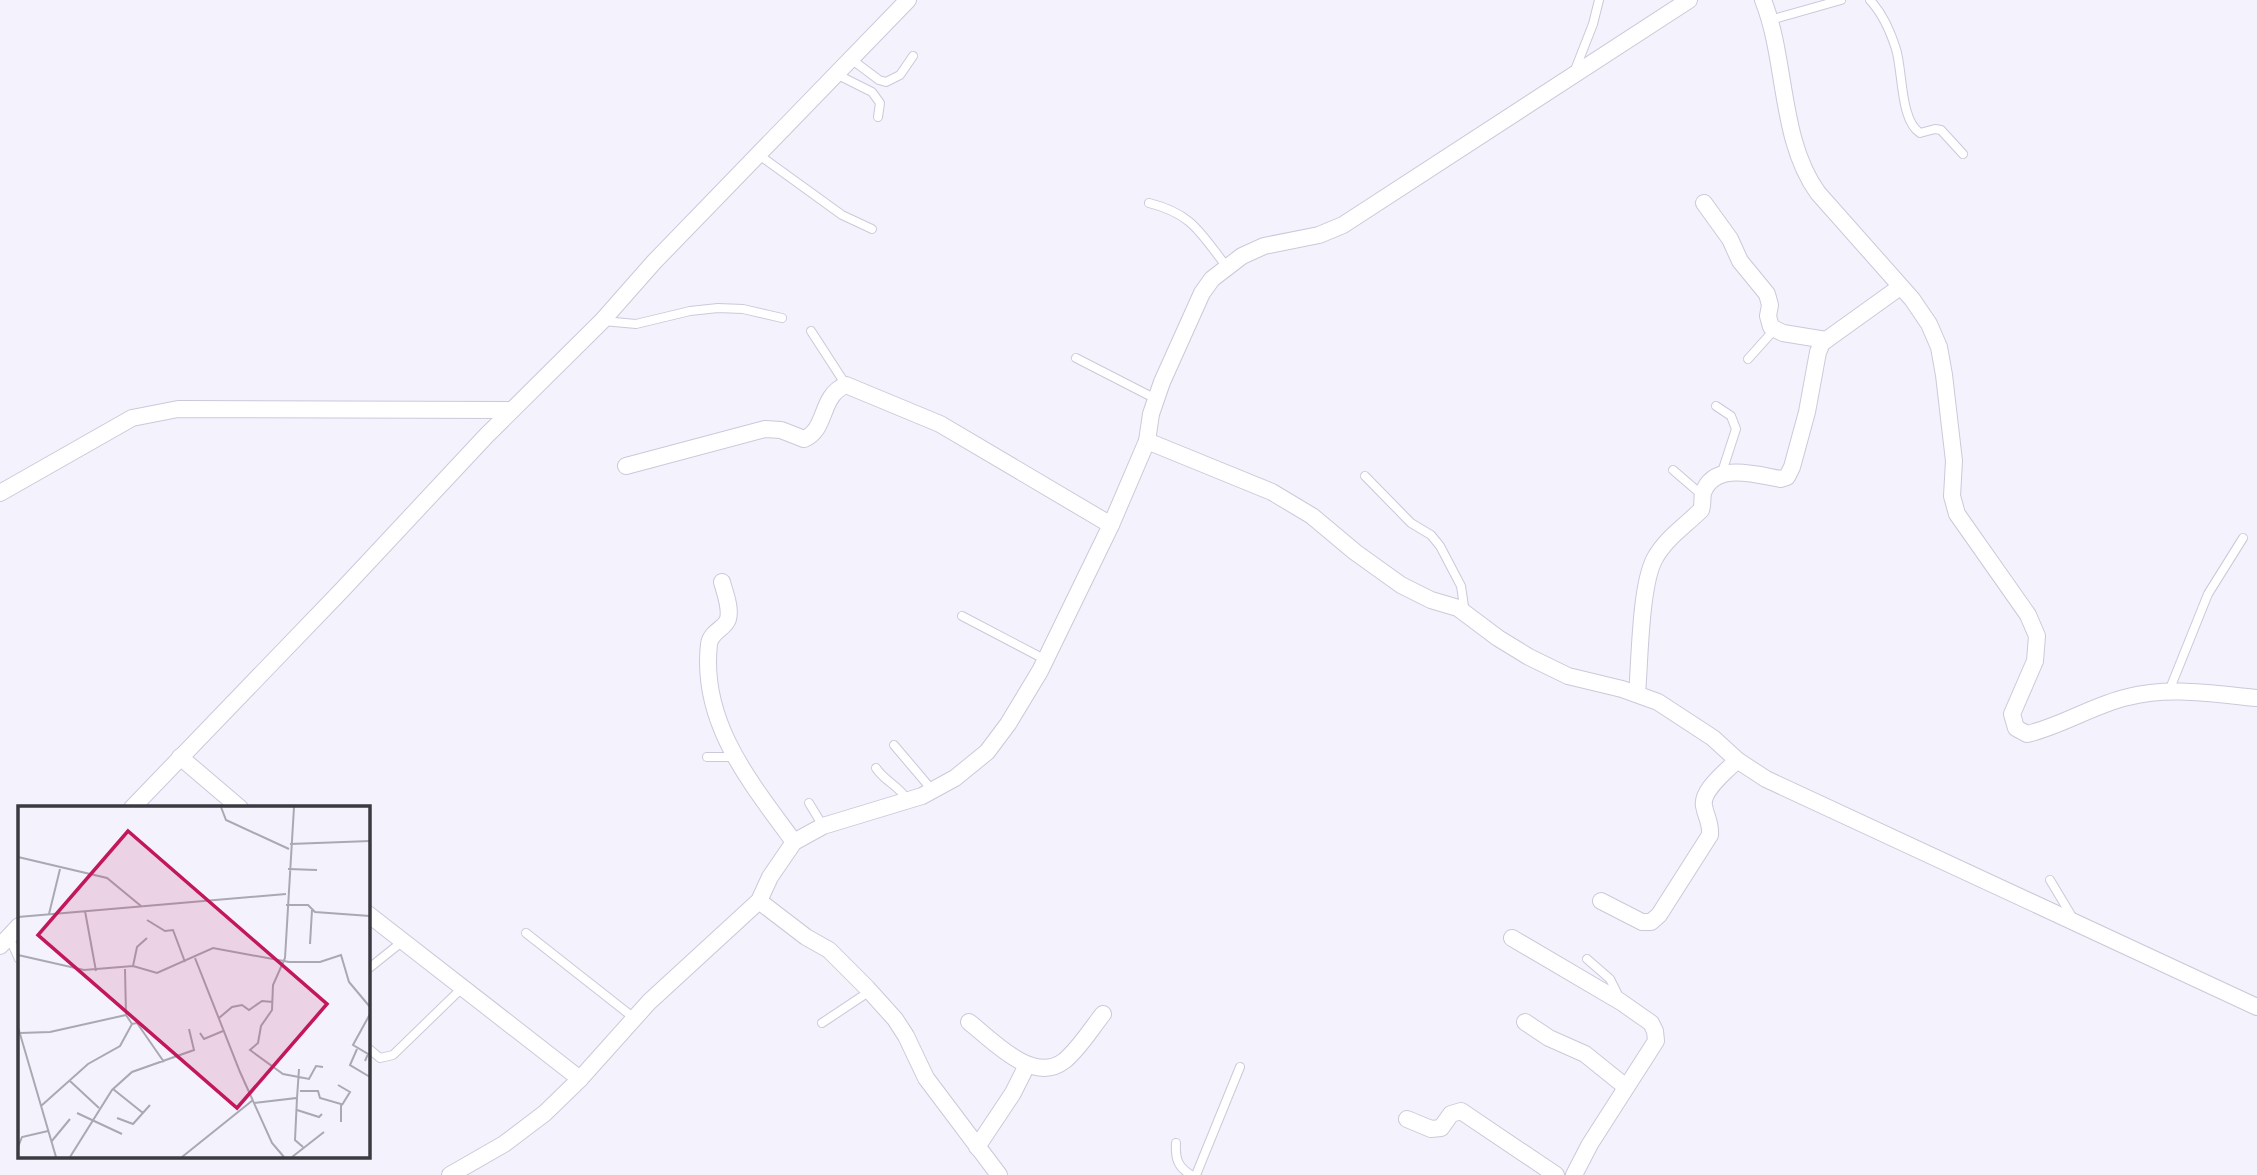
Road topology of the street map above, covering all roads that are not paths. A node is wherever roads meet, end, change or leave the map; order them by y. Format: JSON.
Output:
{"nodes":[{"id":1,"x":908,"y":0,"type":"edge"},
{"id":2,"x":1599,"y":0,"type":"edge"},
{"id":3,"x":1689,"y":0,"type":"edge"},
{"id":4,"x":1763,"y":0,"type":"edge"},
{"id":5,"x":1841,"y":0,"type":"edge"},
{"id":6,"x":1871,"y":0,"type":"edge"},
{"id":7,"x":1770,"y":20,"type":"junction"},
{"id":8,"x":913,"y":56,"type":"dead end"},
{"id":9,"x":851,"y":58,"type":"junction"},
{"id":10,"x":836,"y":74,"type":"junction"},
{"id":11,"x":1573,"y":76,"type":"junction"},
{"id":12,"x":878,"y":117,"type":"dead end"},
{"id":13,"x":1963,"y":154,"type":"dead end"},
{"id":14,"x":759,"y":155,"type":"junction"},
{"id":15,"x":1149,"y":203,"type":"dead end"},
{"id":16,"x":1704,"y":203,"type":"dead end"},
{"id":17,"x":872,"y":229,"type":"dead end"},
{"id":18,"x":1227,"y":267,"type":"junction"},
{"id":19,"x":1900,"y":286,"type":"junction"},
{"id":20,"x":782,"y":318,"type":"dead end"},
{"id":21,"x":602,"y":321,"type":"junction"},
{"id":22,"x":1774,"y":330,"type":"junction"},
{"id":23,"x":811,"y":331,"type":"dead end"},
{"id":24,"x":1826,"y":340,"type":"junction"},
{"id":25,"x":1076,"y":358,"type":"dead end"},
{"id":26,"x":1748,"y":359,"type":"dead end"},
{"id":27,"x":846,"y":385,"type":"junction"},
{"id":28,"x":1156,"y":399,"type":"junction"},
{"id":29,"x":1716,"y":406,"type":"dead end"},
{"id":30,"x":512,"y":410,"type":"junction"},
{"id":31,"x":1147,"y":441,"type":"junction"},
{"id":32,"x":626,"y":466,"type":"dead end"},
{"id":33,"x":1673,"y":470,"type":"dead end"},
{"id":34,"x":1721,"y":475,"type":"junction"},
{"id":35,"x":1365,"y":476,"type":"dead end"},
{"id":36,"x":0,"y":493,"type":"edge"},
{"id":37,"x":1702,"y":495,"type":"junction"},
{"id":38,"x":1111,"y":525,"type":"junction"},
{"id":39,"x":2243,"y":538,"type":"dead end"},
{"id":40,"x":722,"y":582,"type":"dead end"},
{"id":41,"x":1465,"y":613,"type":"junction"},
{"id":42,"x":962,"y":616,"type":"dead end"},
{"id":43,"x":1046,"y":660,"type":"junction"},
{"id":44,"x":2169,"y":691,"type":"junction"},
{"id":45,"x":1637,"y":694,"type":"junction"},
{"id":46,"x":2257,"y":698,"type":"edge"},
{"id":47,"x":894,"y":745,"type":"dead end"},
{"id":48,"x":180,"y":757,"type":"junction"},
{"id":49,"x":707,"y":757,"type":"dead end"},
{"id":50,"x":734,"y":757,"type":"junction"},
{"id":51,"x":1737,"y":760,"type":"junction"},
{"id":52,"x":876,"y":768,"type":"dead end"},
{"id":53,"x":933,"y":791,"type":"junction"},
{"id":54,"x":908,"y":801,"type":"junction"},
{"id":55,"x":809,"y":803,"type":"dead end"},
{"id":56,"x":133,"y":806,"type":"edge"},
{"id":57,"x":239,"y":806,"type":"edge"},
{"id":58,"x":823,"y":826,"type":"junction"},
{"id":59,"x":794,"y":842,"type":"junction"},
{"id":60,"x":2050,"y":880,"type":"dead end"},
{"id":61,"x":759,"y":901,"type":"junction"},
{"id":62,"x":1601,"y":901,"type":"dead end"},
{"id":63,"x":369,"y":915,"type":"edge"},
{"id":64,"x":2077,"y":925,"type":"junction"},
{"id":65,"x":526,"y":933,"type":"dead end"},
{"id":66,"x":9,"y":937,"type":"edge"},
{"id":67,"x":1512,"y":938,"type":"dead end"},
{"id":68,"x":402,"y":941,"type":"junction"},
{"id":69,"x":18,"y":956,"type":"edge"},
{"id":70,"x":1587,"y":959,"type":"dead end"},
{"id":71,"x":369,"y":968,"type":"edge"},
{"id":72,"x":463,"y":986,"type":"junction"},
{"id":73,"x":870,"y":991,"type":"junction"},
{"id":74,"x":1621,"y":1002,"type":"junction"},
{"id":75,"x":2257,"y":1007,"type":"edge"},
{"id":76,"x":1103,"y":1014,"type":"dead end"},
{"id":77,"x":634,"y":1018,"type":"junction"},
{"id":78,"x":969,"y":1022,"type":"dead end"},
{"id":79,"x":1525,"y":1022,"type":"dead end"},
{"id":80,"x":822,"y":1023,"type":"dead end"},
{"id":81,"x":369,"y":1049,"type":"edge"},
{"id":82,"x":1027,"y":1065,"type":"junction"},
{"id":83,"x":1240,"y":1067,"type":"dead end"},
{"id":84,"x":580,"y":1079,"type":"junction"},
{"id":85,"x":1626,"y":1087,"type":"junction"},
{"id":86,"x":1408,"y":1119,"type":"dead end"},
{"id":87,"x":1176,"y":1143,"type":"dead end"},
{"id":88,"x":977,"y":1147,"type":"junction"},
{"id":89,"x":450,"y":1175,"type":"edge"},
{"id":90,"x":999,"y":1175,"type":"edge"},
{"id":91,"x":1194,"y":1175,"type":"edge"},
{"id":92,"x":1556,"y":1175,"type":"edge"},
{"id":93,"x":1574,"y":1175,"type":"edge"}],
"edges":[{"from":1,"to":9,"type":"street"},
{"from":2,"to":11,"type":"lane"},
{"from":3,"to":11,"type":"street"},
{"from":4,"to":7,"type":"street"},
{"from":5,"to":7,"type":"lane"},
{"from":6,"to":13,"type":"lane"},
{"from":7,"to":19,"type":"street"},
{"from":8,"to":9,"type":"lane"},
{"from":9,"to":10,"type":"street"},
{"from":10,"to":12,"type":"lane"},
{"from":10,"to":14,"type":"street"},
{"from":11,"to":18,"type":"street"},
{"from":14,"to":17,"type":"lane"},
{"from":14,"to":21,"type":"street"},
{"from":15,"to":18,"type":"lane"},
{"from":16,"to":22,"type":"street"},
{"from":18,"to":28,"type":"street"},
{"from":19,"to":24,"type":"street"},
{"from":19,"to":44,"type":"street"},
{"from":20,"to":21,"type":"lane"},
{"from":21,"to":30,"type":"street"},
{"from":22,"to":24,"type":"street"},
{"from":22,"to":26,"type":"lane"},
{"from":23,"to":27,"type":"lane"},
{"from":24,"to":34,"type":"street"},
{"from":25,"to":28,"type":"lane"},
{"from":27,"to":32,"type":"street"},
{"from":27,"to":38,"type":"street"},
{"from":28,"to":31,"type":"street"},
{"from":29,"to":34,"type":"lane"},
{"from":30,"to":36,"type":"street"},
{"from":30,"to":48,"type":"street"},
{"from":31,"to":38,"type":"street"},
{"from":31,"to":41,"type":"street"},
{"from":33,"to":37,"type":"lane"},
{"from":34,"to":37,"type":"street"},
{"from":35,"to":41,"type":"lane"},
{"from":37,"to":45,"type":"street"},
{"from":38,"to":43,"type":"street"},
{"from":39,"to":44,"type":"lane"},
{"from":40,"to":50,"type":"street"},
{"from":41,"to":45,"type":"street"},
{"from":42,"to":43,"type":"lane"},
{"from":43,"to":53,"type":"street"},
{"from":44,"to":46,"type":"street"},
{"from":45,"to":51,"type":"street"},
{"from":47,"to":53,"type":"lane"},
{"from":48,"to":56,"type":"street"},
{"from":48,"to":57,"type":"street"},
{"from":49,"to":50,"type":"lane"},
{"from":50,"to":59,"type":"street"},
{"from":51,"to":62,"type":"street"},
{"from":51,"to":64,"type":"street"},
{"from":52,"to":54,"type":"lane"},
{"from":53,"to":54,"type":"street"},
{"from":54,"to":58,"type":"street"},
{"from":55,"to":58,"type":"lane"},
{"from":58,"to":59,"type":"street"},
{"from":59,"to":61,"type":"street"},
{"from":60,"to":64,"type":"lane"},
{"from":61,"to":73,"type":"street"},
{"from":61,"to":77,"type":"street"},
{"from":63,"to":68,"type":"street"},
{"from":64,"to":75,"type":"street"},
{"from":65,"to":77,"type":"lane"},
{"from":66,"to":69,"type":"lane"},
{"from":67,"to":74,"type":"street"},
{"from":68,"to":71,"type":"lane"},
{"from":68,"to":72,"type":"street"},
{"from":70,"to":74,"type":"lane"},
{"from":72,"to":81,"type":"lane"},
{"from":72,"to":84,"type":"street"},
{"from":73,"to":80,"type":"lane"},
{"from":73,"to":88,"type":"street"},
{"from":74,"to":85,"type":"street"},
{"from":76,"to":82,"type":"street"},
{"from":77,"to":84,"type":"street"},
{"from":78,"to":82,"type":"street"},
{"from":79,"to":85,"type":"street"},
{"from":82,"to":88,"type":"street"},
{"from":83,"to":91,"type":"lane"},
{"from":84,"to":89,"type":"street"},
{"from":85,"to":93,"type":"street"},
{"from":86,"to":92,"type":"street"},
{"from":87,"to":91,"type":"lane"},
{"from":88,"to":90,"type":"street"}]}
